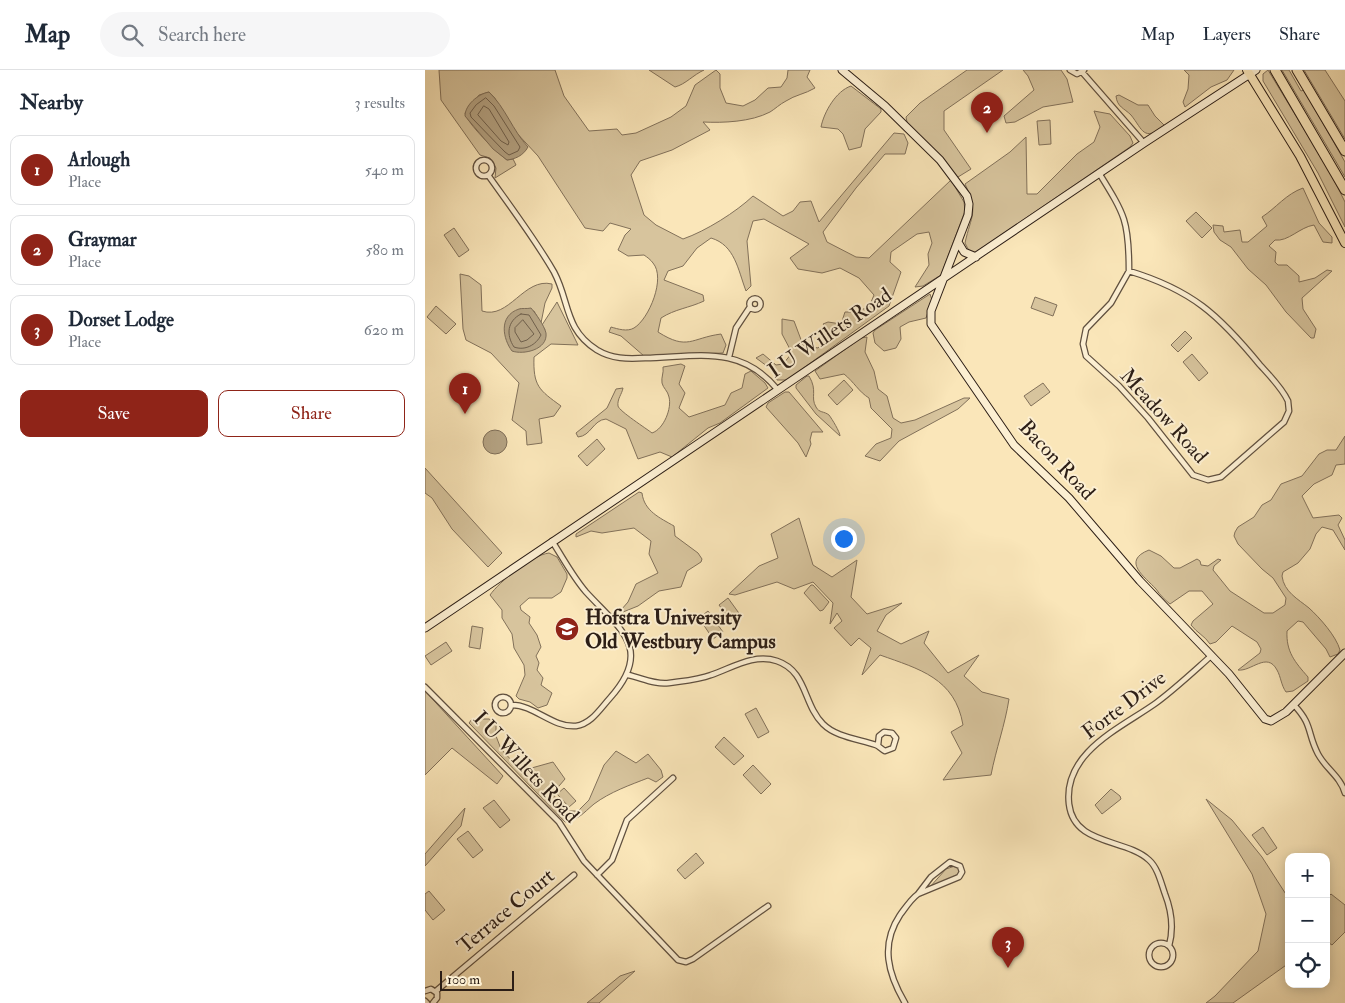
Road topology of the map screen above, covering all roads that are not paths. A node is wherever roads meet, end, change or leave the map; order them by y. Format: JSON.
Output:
{"nodes":[{"id":1,"x":842,"y":70,"type":"edge"},
{"id":2,"x":1070,"y":70,"type":"edge"},
{"id":3,"x":1275,"y":70,"type":"edge"},
{"id":4,"x":1297,"y":70,"type":"edge"},
{"id":5,"x":1083,"y":71,"type":"edge"},
{"id":6,"x":1251,"y":71,"type":"edge"},
{"id":7,"x":1144,"y":143,"type":"junction"},
{"id":8,"x":1345,"y":151,"type":"edge"},
{"id":9,"x":1099,"y":174,"type":"junction"},
{"id":10,"x":487,"y":175,"type":"dead end"},
{"id":11,"x":1345,"y":190,"type":"edge"},
{"id":12,"x":958,"y":242,"type":"junction"},
{"id":13,"x":1345,"y":243,"type":"edge"},
{"id":14,"x":976,"y":257,"type":"junction"},
{"id":15,"x":1129,"y":271,"type":"junction"},
{"id":16,"x":945,"y":278,"type":"junction"},
{"id":17,"x":750,"y":307,"type":"dead end"},
{"id":18,"x":729,"y":357,"type":"junction"},
{"id":19,"x":777,"y":390,"type":"junction"},
{"id":20,"x":552,"y":542,"type":"junction"},
{"id":21,"x":425,"y":628,"type":"edge"},
{"id":22,"x":1345,"y":652,"type":"edge"},
{"id":23,"x":1211,"y":656,"type":"junction"},
{"id":24,"x":629,"y":674,"type":"junction"},
{"id":25,"x":425,"y":687,"type":"edge"},
{"id":26,"x":1294,"y":704,"type":"junction"},
{"id":27,"x":512,"y":705,"type":"dead end"},
{"id":28,"x":878,"y":745,"type":"junction"},
{"id":29,"x":673,"y":778,"type":"dead end"},
{"id":30,"x":1345,"y":793,"type":"edge"},
{"id":31,"x":574,"y":875,"type":"dead end"},
{"id":32,"x":597,"y":875,"type":"junction"},
{"id":33,"x":918,"y":894,"type":"junction"},
{"id":34,"x":768,"y":906,"type":"dead end"},
{"id":35,"x":1169,"y":946,"type":"junction"},
{"id":36,"x":425,"y":991,"type":"edge"},
{"id":37,"x":435,"y":991,"type":"junction"},
{"id":38,"x":433,"y":1003,"type":"edge"},
{"id":39,"x":905,"y":1003,"type":"edge"}],
"edges":[{"from":1,"to":12,"type":"street","name":"Bacon Road"},
{"from":2,"to":5,"type":"street"},
{"from":3,"to":11,"type":"highway"},
{"from":4,"to":8,"type":"highway"},
{"from":5,"to":7,"type":"street"},
{"from":6,"to":7,"type":"street","name":"I U Willets Road"},
{"from":6,"to":13,"type":"main road"},
{"from":7,"to":9,"type":"street","name":"I U Willets Road"},
{"from":9,"to":14,"type":"street","name":"I U Willets Road"},
{"from":9,"to":15,"type":"street","name":"Meadow Road"},
{"from":10,"to":18,"type":"street"},
{"from":12,"to":14,"type":"street"},
{"from":12,"to":16,"type":"street","name":"Bacon Road"},
{"from":14,"to":16,"type":"street","name":"I U Willets Road"},
{"from":15,"to":15,"type":"street","name":"Meadow Road"},
{"from":16,"to":19,"type":"street","name":"I U Willets Road"},
{"from":16,"to":23,"type":"street","name":"Bacon Road"},
{"from":17,"to":18,"type":"street"},
{"from":18,"to":19,"type":"street"},
{"from":19,"to":20,"type":"street","name":"I U Willets Road"},
{"from":20,"to":21,"type":"street","name":"I U Willets Road"},
{"from":20,"to":24,"type":"street"},
{"from":22,"to":26,"type":"street","name":"Bacon Road"},
{"from":23,"to":26,"type":"street","name":"Bacon Road"},
{"from":23,"to":35,"type":"street","name":"Forte Drive"},
{"from":24,"to":27,"type":"street"},
{"from":24,"to":28,"type":"street"},
{"from":25,"to":32,"type":"street","name":"I U Willets Road"},
{"from":26,"to":30,"type":"street"},
{"from":28,"to":28,"type":"street"},
{"from":29,"to":32,"type":"street"},
{"from":31,"to":37,"type":"street","name":"Terrace Court"},
{"from":32,"to":34,"type":"street","name":"I U Willets Road"},
{"from":33,"to":33,"type":"street"},
{"from":33,"to":39,"type":"street"},
{"from":35,"to":35,"type":"street","name":"Forte Drive"},
{"from":36,"to":37,"type":"street"},
{"from":37,"to":38,"type":"street"}]}
